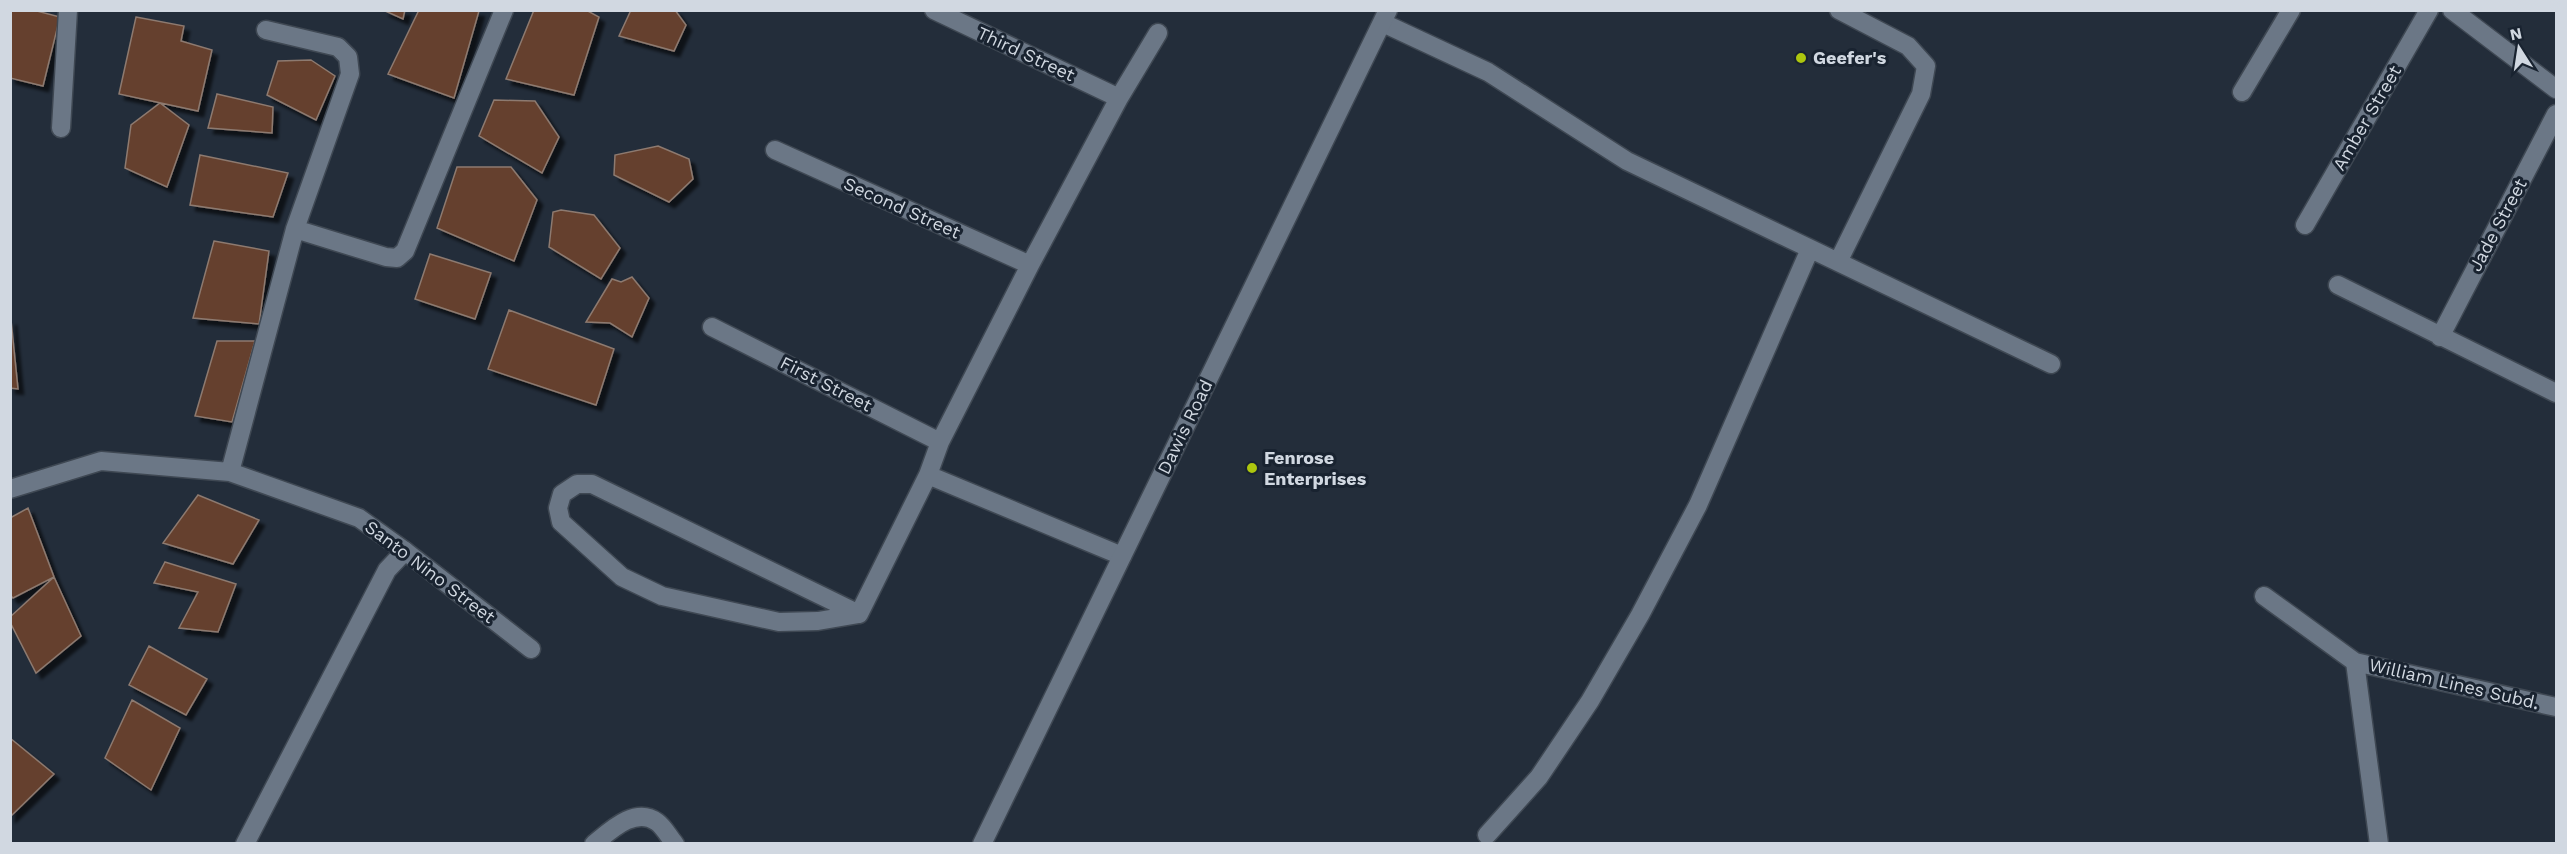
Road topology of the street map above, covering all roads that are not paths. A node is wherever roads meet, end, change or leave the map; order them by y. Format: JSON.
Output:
{"nodes":[{"id":1,"x":69,"y":10,"type":"edge"},
{"id":2,"x":504,"y":10,"type":"edge"},
{"id":3,"x":934,"y":10,"type":"edge"},
{"id":4,"x":1839,"y":10,"type":"edge"},
{"id":5,"x":2291,"y":10,"type":"edge"},
{"id":6,"x":2429,"y":10,"type":"edge"},
{"id":7,"x":2452,"y":10,"type":"edge"},
{"id":8,"x":1386,"y":17,"type":"edge"},
{"id":9,"x":266,"y":30,"type":"dead end"},
{"id":10,"x":1158,"y":33,"type":"dead end"},
{"id":11,"x":2556,"y":89,"type":"edge"},
{"id":12,"x":2242,"y":92,"type":"dead end"},
{"id":13,"x":1119,"y":98,"type":"junction"},
{"id":14,"x":2556,"y":114,"type":"edge"},
{"id":15,"x":61,"y":128,"type":"dead end"},
{"id":16,"x":775,"y":150,"type":"dead end"},
{"id":17,"x":2305,"y":225,"type":"dead end"},
{"id":18,"x":295,"y":229,"type":"junction"},
{"id":19,"x":1810,"y":249,"type":"junction"},
{"id":20,"x":1838,"y":262,"type":"junction"},
{"id":21,"x":1030,"y":265,"type":"junction"},
{"id":22,"x":2338,"y":285,"type":"dead end"},
{"id":23,"x":712,"y":327,"type":"dead end"},
{"id":24,"x":2440,"y":337,"type":"junction"},
{"id":25,"x":2051,"y":364,"type":"dead end"},
{"id":26,"x":2556,"y":393,"type":"edge"},
{"id":27,"x":940,"y":442,"type":"junction"},
{"id":28,"x":230,"y":472,"type":"junction"},
{"id":29,"x":928,"y":475,"type":"junction"},
{"id":30,"x":10,"y":489,"type":"edge"},
{"id":31,"x":405,"y":551,"type":"junction"},
{"id":32,"x":1122,"y":556,"type":"junction"},
{"id":33,"x":2264,"y":596,"type":"dead end"},
{"id":34,"x":859,"y":614,"type":"junction"},
{"id":35,"x":531,"y":649,"type":"dead end"},
{"id":36,"x":2355,"y":662,"type":"junction"},
{"id":37,"x":2556,"y":707,"type":"edge"},
{"id":38,"x":1487,"y":835,"type":"dead end"},
{"id":39,"x":245,"y":843,"type":"edge"},
{"id":40,"x":594,"y":843,"type":"edge"},
{"id":41,"x":675,"y":843,"type":"edge"},
{"id":42,"x":982,"y":843,"type":"edge"},
{"id":43,"x":2379,"y":843,"type":"edge"}],
"edges":[{"from":1,"to":15,"type":"street"},
{"from":2,"to":18,"type":"street"},
{"from":3,"to":13,"type":"street","name":"Third Street"},
{"from":4,"to":20,"type":"street"},
{"from":5,"to":12,"type":"street"},
{"from":6,"to":17,"type":"street","name":"Amber Street"},
{"from":7,"to":11,"type":"street"},
{"from":8,"to":19,"type":"street"},
{"from":8,"to":32,"type":"street","name":"Dawis Road"},
{"from":9,"to":18,"type":"street"},
{"from":10,"to":13,"type":"street"},
{"from":13,"to":21,"type":"street"},
{"from":14,"to":24,"type":"street","name":"Jade Street"},
{"from":16,"to":21,"type":"street","name":"Second Street"},
{"from":18,"to":28,"type":"street"},
{"from":19,"to":20,"type":"street"},
{"from":19,"to":38,"type":"street"},
{"from":20,"to":25,"type":"street"},
{"from":21,"to":27,"type":"street"},
{"from":22,"to":24,"type":"street"},
{"from":23,"to":27,"type":"street","name":"First Street"},
{"from":24,"to":26,"type":"street"},
{"from":27,"to":29,"type":"street"},
{"from":28,"to":30,"type":"street","name":"Santo Nino Street"},
{"from":28,"to":31,"type":"street","name":"Santo Nino Street"},
{"from":29,"to":32,"type":"street"},
{"from":29,"to":34,"type":"street"},
{"from":31,"to":35,"type":"street","name":"Santo Nino Street"},
{"from":31,"to":39,"type":"street"},
{"from":32,"to":42,"type":"street","name":"Dawis Road"},
{"from":33,"to":36,"type":"street","name":"William Lines Subd."},
{"from":34,"to":34,"type":"street"},
{"from":36,"to":37,"type":"street","name":"William Lines Subd."},
{"from":36,"to":43,"type":"street"},
{"from":40,"to":41,"type":"street"}]}
